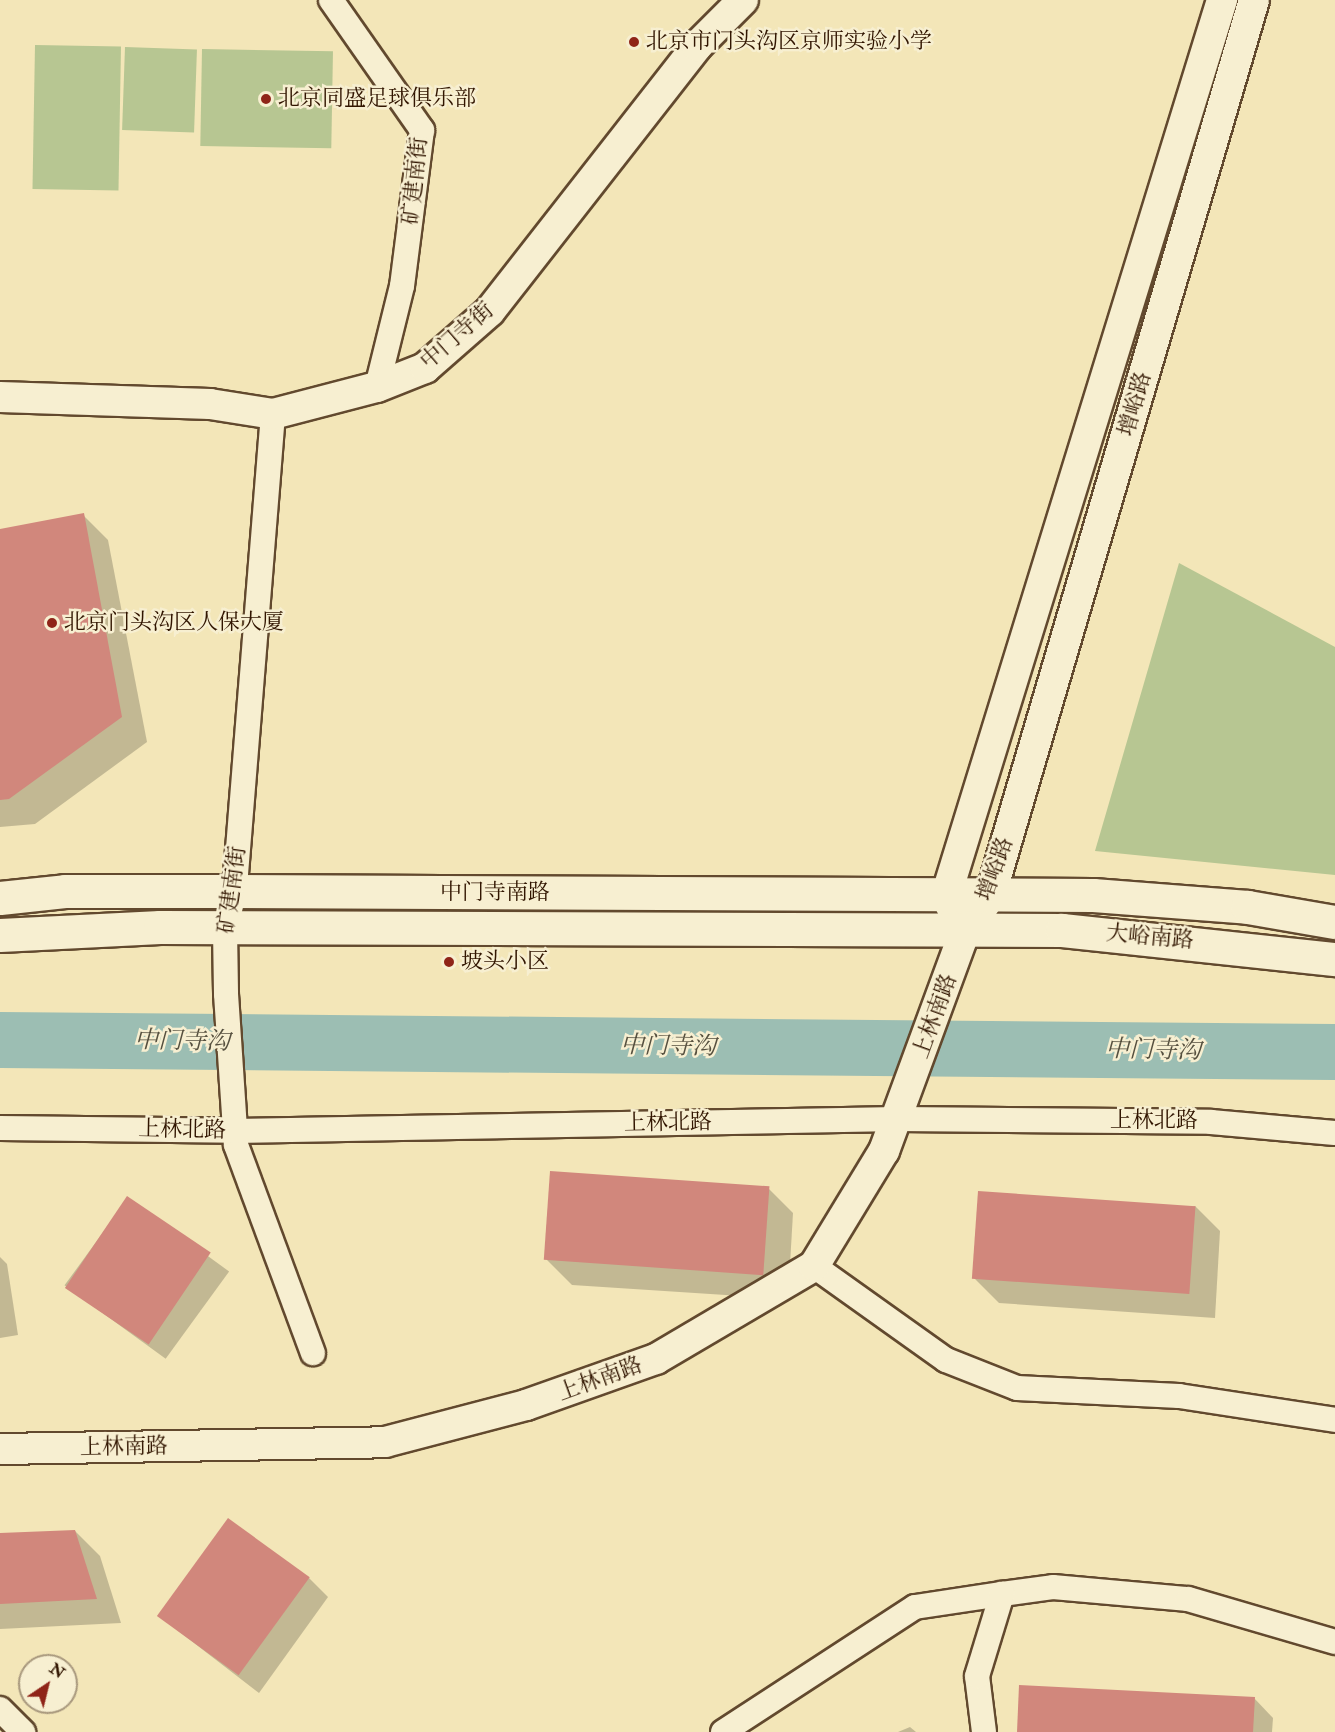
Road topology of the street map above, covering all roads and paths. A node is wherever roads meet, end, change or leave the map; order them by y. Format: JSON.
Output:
{"nodes":[{"id":1,"x":331,"y":0,"type":"edge"},
{"id":2,"x":743,"y":0,"type":"edge"},
{"id":3,"x":1222,"y":0,"type":"edge"},
{"id":4,"x":1254,"y":0,"type":"edge"},
{"id":5,"x":377,"y":387,"type":"junction"},
{"id":6,"x":0,"y":397,"type":"edge"},
{"id":7,"x":273,"y":414,"type":"junction"},
{"id":8,"x":235,"y":891,"type":"junction"},
{"id":9,"x":946,"y":896,"type":"junction"},
{"id":10,"x":990,"y":897,"type":"junction"},
{"id":11,"x":0,"y":898,"type":"edge"},
{"id":12,"x":1335,"y":922,"type":"edge"},
{"id":13,"x":225,"y":929,"type":"junction"},
{"id":14,"x":964,"y":933,"type":"junction"},
{"id":15,"x":0,"y":935,"type":"edge"},
{"id":16,"x":1335,"y":959,"type":"edge"},
{"id":17,"x":898,"y":1119,"type":"junction"},
{"id":18,"x":0,"y":1128,"type":"edge"},
{"id":19,"x":235,"y":1130,"type":"junction"},
{"id":20,"x":1335,"y":1133,"type":"edge"},
{"id":21,"x":814,"y":1266,"type":"junction"},
{"id":22,"x":313,"y":1353,"type":"dead end"},
{"id":23,"x":1335,"y":1420,"type":"edge"},
{"id":24,"x":0,"y":1449,"type":"edge"},
{"id":25,"x":1002,"y":1594,"type":"junction"},
{"id":26,"x":1335,"y":1642,"type":"edge"},
{"id":27,"x":0,"y":1709,"type":"edge"},
{"id":28,"x":23,"y":1732,"type":"edge"},
{"id":29,"x":723,"y":1732,"type":"edge"},
{"id":30,"x":984,"y":1732,"type":"edge"}],
"edges":[{"from":1,"to":5,"type":"street","name":"矿建南街"},
{"from":2,"to":5,"type":"street","name":"中门寺街"},
{"from":3,"to":9,"type":"street","name":"增峪路"},
{"from":4,"to":10,"type":"street","name":"增峪路"},
{"from":5,"to":7,"type":"street","name":"中门寺街"},
{"from":6,"to":7,"type":"street","name":"中门寺街"},
{"from":7,"to":8,"type":"street","name":"矿建南街"},
{"from":8,"to":9,"type":"main road","name":"中门寺南路"},
{"from":8,"to":11,"type":"main road","name":"中门寺南路"},
{"from":8,"to":13,"type":"street","name":"矿建南街"},
{"from":9,"to":10,"type":"main road","name":"中门寺南路"},
{"from":9,"to":14,"type":"street","name":"增峪路"},
{"from":10,"to":12,"type":"main road","name":"大峪南路"},
{"from":10,"to":14,"type":"street","name":"增峪路"},
{"from":13,"to":14,"type":"main road","name":"中门寺南路"},
{"from":13,"to":15,"type":"main road","name":"中门寺南路"},
{"from":13,"to":19,"type":"street","name":"矿建南街"},
{"from":14,"to":16,"type":"main road","name":"大峪南路"},
{"from":14,"to":17,"type":"street","name":"上林南路"},
{"from":17,"to":19,"type":"street","name":"上林北路"},
{"from":17,"to":20,"type":"street","name":"上林北路"},
{"from":17,"to":21,"type":"street","name":"上林南路"},
{"from":18,"to":19,"type":"street","name":"上林北路"},
{"from":19,"to":22,"type":"street","name":"矿建南街"},
{"from":21,"to":23,"type":"street"},
{"from":21,"to":24,"type":"street","name":"上林南路"},
{"from":25,"to":26,"type":"street"},
{"from":25,"to":29,"type":"street"},
{"from":25,"to":30,"type":"street"},
{"from":27,"to":28,"type":"street"}]}
